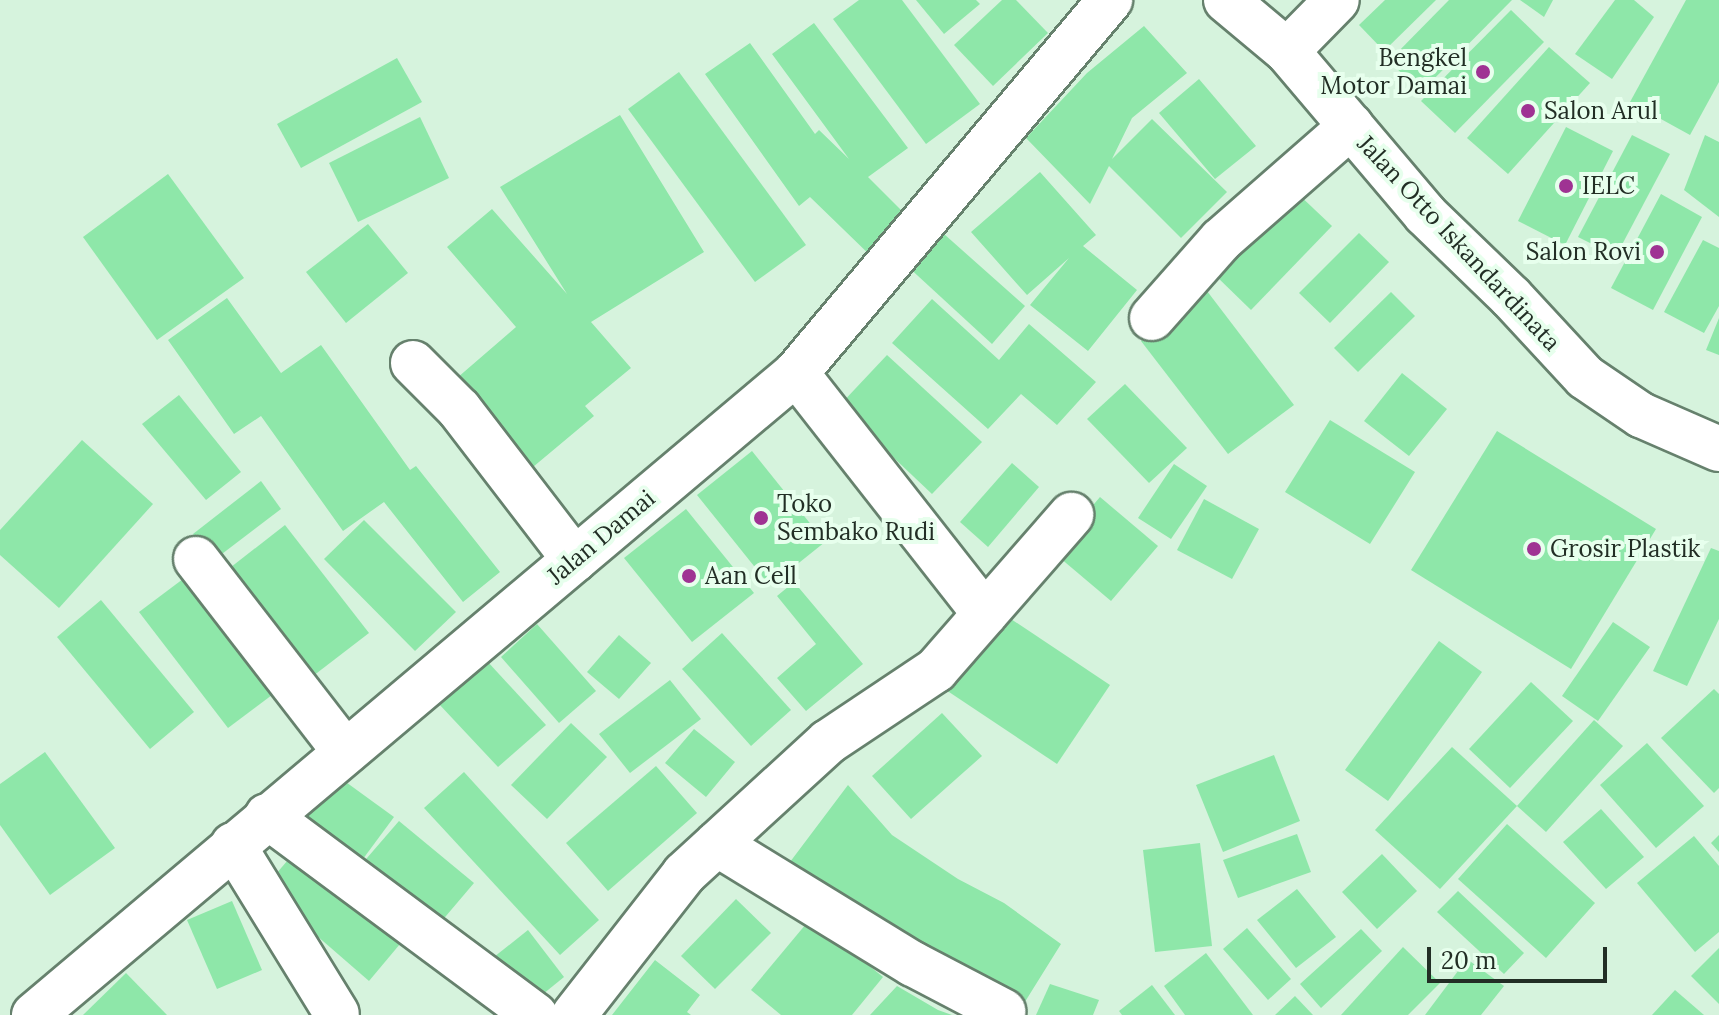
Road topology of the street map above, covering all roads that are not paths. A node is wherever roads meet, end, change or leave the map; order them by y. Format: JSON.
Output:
{"nodes":[{"id":1,"x":1110,"y":0,"type":"edge"},
{"id":2,"x":1226,"y":0,"type":"edge"},
{"id":3,"x":1337,"y":0,"type":"edge"},
{"id":4,"x":1287,"y":51,"type":"junction"},
{"id":5,"x":1351,"y":126,"type":"junction"},
{"id":6,"x":1152,"y":318,"type":"dead end"},
{"id":7,"x":413,"y":363,"type":"dead end"},
{"id":8,"x":796,"y":373,"type":"junction"},
{"id":9,"x":1719,"y":449,"type":"edge"},
{"id":10,"x":1071,"y":515,"type":"dead end"},
{"id":11,"x":196,"y":559,"type":"dead end"},
{"id":12,"x":575,"y":560,"type":"junction"},
{"id":13,"x":985,"y":614,"type":"junction"},
{"id":14,"x":345,"y":752,"type":"junction"},
{"id":15,"x":267,"y":816,"type":"junction"},
{"id":16,"x":717,"y":844,"type":"junction"},
{"id":17,"x":233,"y":845,"type":"junction"},
{"id":18,"x":1003,"y":1011,"type":"dead end"},
{"id":19,"x":337,"y":1014,"type":"edge"},
{"id":20,"x":34,"y":1015,"type":"edge"},
{"id":21,"x":535,"y":1015,"type":"edge"},
{"id":22,"x":574,"y":1015,"type":"edge"}],
"edges":[{"from":1,"to":8,"type":"street","name":"Jalan Damai"},
{"from":2,"to":4,"type":"street","name":"Jalan Otto Iskandardinata"},
{"from":3,"to":4,"type":"street"},
{"from":4,"to":5,"type":"street","name":"Jalan Otto Iskandardinata"},
{"from":5,"to":6,"type":"street"},
{"from":5,"to":9,"type":"street","name":"Jalan Otto Iskandardinata"},
{"from":7,"to":12,"type":"street"},
{"from":8,"to":12,"type":"street","name":"Jalan Damai"},
{"from":8,"to":13,"type":"street"},
{"from":10,"to":13,"type":"street"},
{"from":11,"to":14,"type":"street"},
{"from":12,"to":14,"type":"street","name":"Jalan Damai"},
{"from":13,"to":16,"type":"street"},
{"from":14,"to":15,"type":"street","name":"Jalan Damai"},
{"from":15,"to":17,"type":"street","name":"Jalan Damai"},
{"from":15,"to":21,"type":"street"},
{"from":16,"to":18,"type":"street"},
{"from":16,"to":22,"type":"street"},
{"from":17,"to":19,"type":"street"},
{"from":17,"to":20,"type":"street","name":"Jalan Damai"}]}
